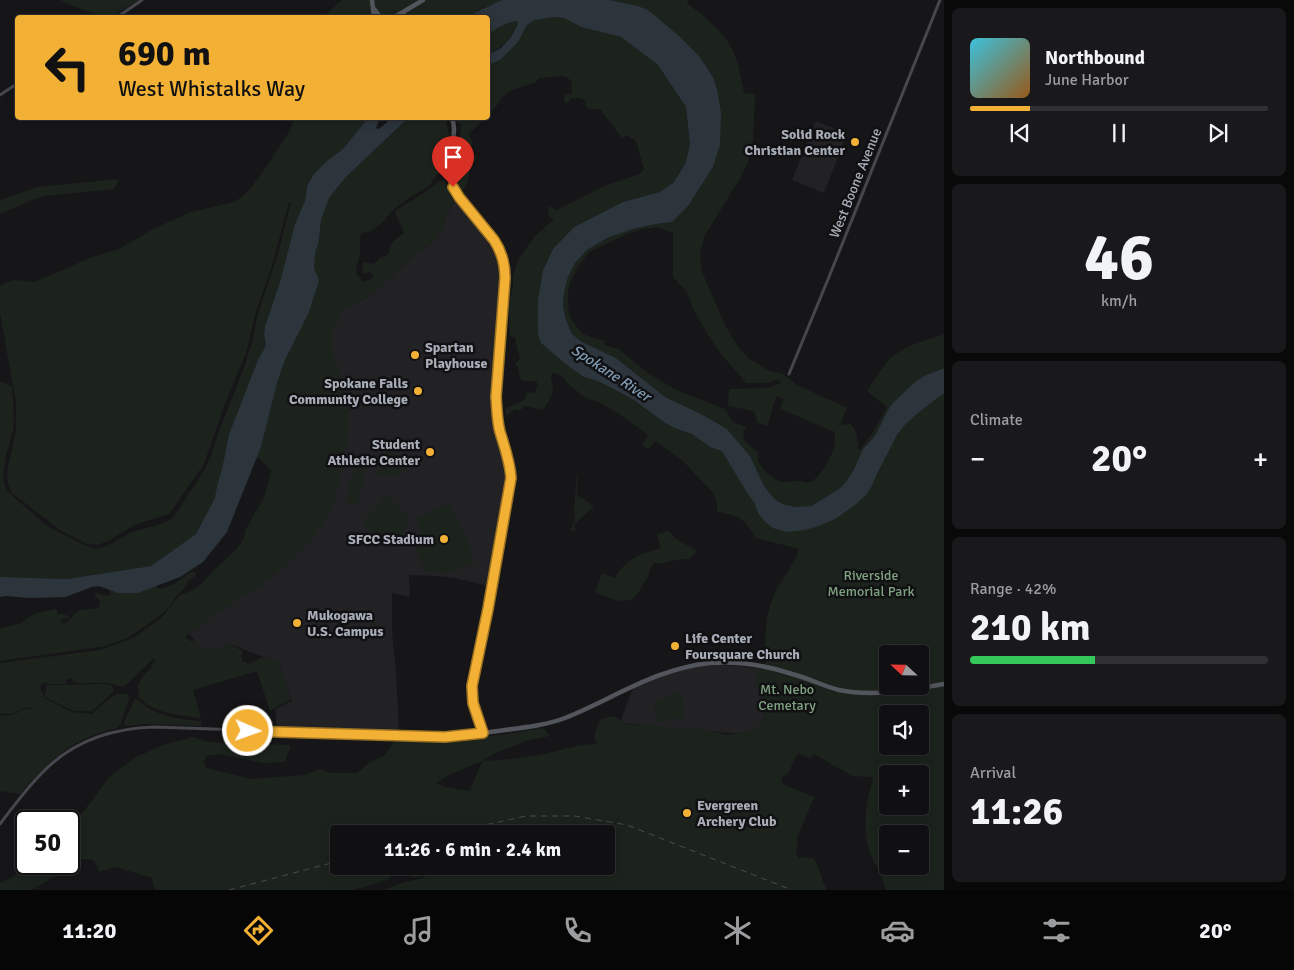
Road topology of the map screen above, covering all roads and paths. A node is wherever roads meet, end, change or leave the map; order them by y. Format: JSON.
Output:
{"nodes":[{"id":1,"x":142,"y":0,"type":"edge"},
{"id":2,"x":423,"y":0,"type":"edge"},
{"id":3,"x":940,"y":0,"type":"edge"},
{"id":4,"x":372,"y":2,"type":"edge"},
{"id":5,"x":401,"y":13,"type":"junction"},
{"id":6,"x":120,"y":15,"type":"edge"},
{"id":7,"x":373,"y":15,"type":"edge"},
{"id":8,"x":378,"y":15,"type":"edge"},
{"id":9,"x":398,"y":15,"type":"edge"},
{"id":10,"x":408,"y":15,"type":"edge"},
{"id":11,"x":15,"y":85,"type":"edge"},
{"id":12,"x":0,"y":95,"type":"edge"},
{"id":13,"x":452,"y":120,"type":"edge"},
{"id":14,"x":789,"y":374,"type":"dead end"},
{"id":15,"x":944,"y":684,"type":"edge"},
{"id":16,"x":479,"y":720,"type":"junction"},
{"id":17,"x":496,"y":731,"type":"junction"},
{"id":18,"x":483,"y":732,"type":"junction"},
{"id":19,"x":473,"y":734,"type":"junction"},
{"id":20,"x":0,"y":824,"type":"edge"}],
"edges":[{"from":1,"to":6,"type":"main road"},
{"from":2,"to":5,"type":"main road"},
{"from":3,"to":14,"type":"main road","name":"West Boone Avenue"},
{"from":4,"to":7,"type":"main road"},
{"from":4,"to":8,"type":"main road"},
{"from":5,"to":9,"type":"main road"},
{"from":5,"to":10,"type":"main road"},
{"from":11,"to":12,"type":"main road"},
{"from":13,"to":16,"type":"main road"},
{"from":15,"to":17,"type":"main road"},
{"from":16,"to":17,"type":"main road"},
{"from":16,"to":18,"type":"main road"},
{"from":16,"to":19,"type":"main road"},
{"from":17,"to":18,"type":"main road"},
{"from":18,"to":19,"type":"main road"},
{"from":19,"to":20,"type":"main road"}]}
